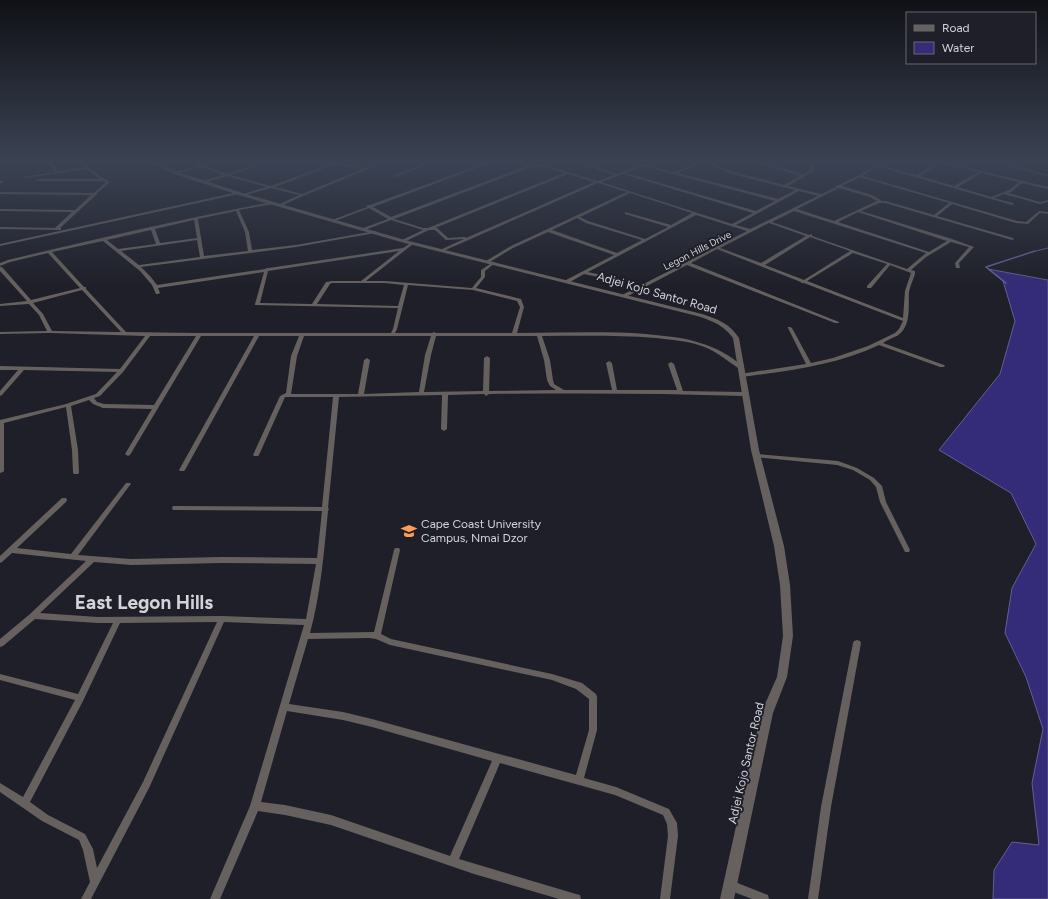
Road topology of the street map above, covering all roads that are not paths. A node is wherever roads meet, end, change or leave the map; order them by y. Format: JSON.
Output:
{"nodes":[{"id":1,"x":84,"y":204,"type":"edge"},
{"id":2,"x":194,"y":204,"type":"edge"},
{"id":3,"x":267,"y":204,"type":"edge"},
{"id":4,"x":275,"y":204,"type":"edge"},
{"id":5,"x":284,"y":204,"type":"edge"},
{"id":6,"x":374,"y":204,"type":"edge"},
{"id":7,"x":433,"y":204,"type":"edge"},
{"id":8,"x":491,"y":204,"type":"edge"},
{"id":9,"x":546,"y":204,"type":"edge"},
{"id":10,"x":605,"y":204,"type":"edge"},
{"id":11,"x":668,"y":204,"type":"edge"},
{"id":12,"x":728,"y":204,"type":"edge"},
{"id":13,"x":770,"y":204,"type":"edge"},
{"id":14,"x":803,"y":204,"type":"edge"},
{"id":15,"x":872,"y":204,"type":"edge"},
{"id":16,"x":889,"y":204,"type":"edge"},
{"id":17,"x":950,"y":204,"type":"edge"},
{"id":18,"x":954,"y":204,"type":"edge"},
{"id":19,"x":280,"y":206,"type":"junction"},
{"id":20,"x":368,"y":206,"type":"junction"},
{"id":21,"x":793,"y":209,"type":"junction"},
{"id":22,"x":0,"y":210,"type":"edge"},
{"id":23,"x":237,"y":210,"type":"junction"},
{"id":24,"x":76,"y":211,"type":"junction"},
{"id":25,"x":858,"y":211,"type":"junction"},
{"id":26,"x":626,"y":212,"type":"dead end"},
{"id":27,"x":755,"y":212,"type":"junction"},
{"id":28,"x":696,"y":213,"type":"junction"},
{"id":29,"x":1048,"y":214,"type":"edge"},
{"id":30,"x":935,"y":216,"type":"junction"},
{"id":31,"x":577,"y":217,"type":"junction"},
{"id":32,"x":196,"y":219,"type":"junction"},
{"id":33,"x":334,"y":220,"type":"junction"},
{"id":34,"x":391,"y":220,"type":"junction"},
{"id":35,"x":769,"y":222,"type":"junction"},
{"id":36,"x":835,"y":222,"type":"junction"},
{"id":37,"x":733,"y":225,"type":"junction"},
{"id":38,"x":670,"y":226,"type":"junction"},
{"id":39,"x":0,"y":228,"type":"edge"},
{"id":40,"x":57,"y":228,"type":"junction"},
{"id":41,"x":153,"y":229,"type":"junction"},
{"id":42,"x":364,"y":229,"type":"junction"},
{"id":43,"x":429,"y":229,"type":"junction"},
{"id":44,"x":548,"y":230,"type":"junction"},
{"id":45,"x":66,"y":231,"type":"junction"},
{"id":46,"x":751,"y":231,"type":"junction"},
{"id":47,"x":375,"y":232,"type":"junction"},
{"id":48,"x":811,"y":235,"type":"junction"},
{"id":49,"x":466,"y":238,"type":"junction"},
{"id":50,"x":103,"y":239,"type":"junction"},
{"id":51,"x":199,"y":239,"type":"junction"},
{"id":52,"x":447,"y":239,"type":"junction"},
{"id":53,"x":645,"y":240,"type":"junction"},
{"id":54,"x":951,"y":240,"type":"junction"},
{"id":55,"x":1012,"y":240,"type":"dead end"},
{"id":56,"x":158,"y":244,"type":"junction"},
{"id":57,"x":0,"y":245,"type":"edge"},
{"id":58,"x":404,"y":245,"type":"junction"},
{"id":59,"x":449,"y":246,"type":"junction"},
{"id":60,"x":717,"y":248,"type":"junction"},
{"id":61,"x":116,"y":250,"type":"junction"},
{"id":62,"x":441,"y":250,"type":"junction"},
{"id":63,"x":853,"y":251,"type":"junction"},
{"id":64,"x":50,"y":252,"type":"junction"},
{"id":65,"x":250,"y":252,"type":"junction"},
{"id":66,"x":929,"y":253,"type":"junction"},
{"id":67,"x":617,"y":255,"type":"junction"},
{"id":68,"x":202,"y":258,"type":"junction"},
{"id":69,"x":490,"y":262,"type":"junction"},
{"id":70,"x":687,"y":263,"type":"junction"},
{"id":71,"x":889,"y":264,"type":"junction"},
{"id":72,"x":761,"y":265,"type":"junction"},
{"id":73,"x":0,"y":266,"type":"edge"},
{"id":74,"x":138,"y":266,"type":"junction"},
{"id":75,"x":958,"y":267,"type":"dead end"},
{"id":76,"x":267,"y":269,"type":"junction"},
{"id":77,"x":908,"y":270,"type":"junction"},
{"id":78,"x":584,"y":273,"type":"junction"},
{"id":79,"x":8,"y":278,"type":"junction"},
{"id":80,"x":1,"y":279,"type":"edge"},
{"id":81,"x":617,"y":280,"type":"dead end"},
{"id":82,"x":568,"y":281,"type":"junction"},
{"id":83,"x":362,"y":282,"type":"junction"},
{"id":84,"x":803,"y":282,"type":"junction"},
{"id":85,"x":406,"y":284,"type":"junction"},
{"id":86,"x":155,"y":287,"type":"junction"},
{"id":87,"x":869,"y":287,"type":"dead end"},
{"id":88,"x":84,"y":288,"type":"junction"},
{"id":89,"x":473,"y":289,"type":"junction"},
{"id":90,"x":158,"y":293,"type":"dead end"},
{"id":91,"x":624,"y":296,"type":"junction"},
{"id":92,"x":30,"y":302,"type":"junction"},
{"id":93,"x":0,"y":305,"type":"edge"},
{"id":94,"x":314,"y":305,"type":"junction"},
{"id":95,"x":400,"y":307,"type":"junction"},
{"id":96,"x":905,"y":320,"type":"junction"},
{"id":97,"x":837,"y":322,"type":"dead end"},
{"id":98,"x":790,"y":328,"type":"dead end"},
{"id":99,"x":50,"y":332,"type":"junction"},
{"id":100,"x":0,"y":333,"type":"edge"},
{"id":101,"x":393,"y":333,"type":"junction"},
{"id":102,"x":434,"y":333,"type":"junction"},
{"id":103,"x":124,"y":334,"type":"junction"},
{"id":104,"x":149,"y":334,"type":"junction"},
{"id":105,"x":200,"y":334,"type":"junction"},
{"id":106,"x":302,"y":334,"type":"junction"},
{"id":107,"x":514,"y":334,"type":"junction"},
{"id":108,"x":539,"y":334,"type":"junction"},
{"id":109,"x":180,"y":335,"type":"junction"},
{"id":110,"x":257,"y":335,"type":"junction"},
{"id":111,"x":174,"y":341,"type":"dead end"},
{"id":112,"x":879,"y":343,"type":"junction"},
{"id":113,"x":486,"y":358,"type":"dead end"},
{"id":114,"x":367,"y":360,"type":"dead end"},
{"id":115,"x":609,"y":362,"type":"dead end"},
{"id":116,"x":672,"y":364,"type":"dead end"},
{"id":117,"x":809,"y":364,"type":"junction"},
{"id":118,"x":942,"y":366,"type":"dead end"},
{"id":119,"x":740,"y":367,"type":"junction"},
{"id":120,"x":0,"y":368,"type":"edge"},
{"id":121,"x":22,"y":369,"type":"junction"},
{"id":122,"x":121,"y":370,"type":"junction"},
{"id":123,"x":742,"y":375,"type":"junction"},
{"id":124,"x":616,"y":391,"type":"junction"},
{"id":125,"x":680,"y":391,"type":"junction"},
{"id":126,"x":563,"y":392,"type":"junction"},
{"id":127,"x":0,"y":394,"type":"edge"},
{"id":128,"x":421,"y":394,"type":"junction"},
{"id":129,"x":445,"y":394,"type":"junction"},
{"id":130,"x":486,"y":394,"type":"junction"},
{"id":131,"x":744,"y":394,"type":"junction"},
{"id":132,"x":288,"y":395,"type":"junction"},
{"id":133,"x":336,"y":396,"type":"junction"},
{"id":134,"x":361,"y":396,"type":"junction"},
{"id":135,"x":91,"y":398,"type":"junction"},
{"id":136,"x":68,"y":405,"type":"junction"},
{"id":137,"x":156,"y":408,"type":"junction"},
{"id":138,"x":1,"y":422,"type":"edge"},
{"id":139,"x":444,"y":429,"type":"dead end"},
{"id":140,"x":128,"y":454,"type":"dead end"},
{"id":141,"x":256,"y":454,"type":"dead end"},
{"id":142,"x":757,"y":456,"type":"junction"},
{"id":143,"x":182,"y":470,"type":"dead end"},
{"id":144,"x":1,"y":472,"type":"dead end"},
{"id":145,"x":76,"y":473,"type":"dead end"},
{"id":146,"x":128,"y":484,"type":"dead end"},
{"id":147,"x":64,"y":500,"type":"dead end"},
{"id":148,"x":175,"y":508,"type":"dead end"},
{"id":149,"x":326,"y":509,"type":"junction"},
{"id":150,"x":11,"y":550,"type":"junction"},
{"id":151,"x":397,"y":550,"type":"dead end"},
{"id":152,"x":907,"y":550,"type":"dead end"},
{"id":153,"x":1,"y":557,"type":"edge"},
{"id":154,"x":73,"y":557,"type":"junction"},
{"id":155,"x":92,"y":559,"type":"junction"},
{"id":156,"x":320,"y":562,"type":"junction"},
{"id":157,"x":33,"y":616,"type":"junction"},
{"id":158,"x":222,"y":619,"type":"junction"},
{"id":159,"x":118,"y":620,"type":"junction"},
{"id":160,"x":309,"y":622,"type":"junction"},
{"id":161,"x":306,"y":636,"type":"junction"},
{"id":162,"x":377,"y":636,"type":"junction"},
{"id":163,"x":857,"y":643,"type":"dead end"},
{"id":164,"x":0,"y":644,"type":"edge"},
{"id":165,"x":0,"y":677,"type":"edge"},
{"id":166,"x":80,"y":698,"type":"junction"},
{"id":167,"x":285,"y":707,"type":"junction"},
{"id":168,"x":498,"y":758,"type":"junction"},
{"id":169,"x":579,"y":780,"type":"junction"},
{"id":170,"x":0,"y":787,"type":"edge"},
{"id":171,"x":25,"y":803,"type":"junction"},
{"id":172,"x":255,"y":806,"type":"junction"},
{"id":173,"x":453,"y":861,"type":"junction"},
{"id":174,"x":95,"y":883,"type":"junction"},
{"id":175,"x":730,"y":885,"type":"junction"},
{"id":176,"x":552,"y":895,"type":"edge"},
{"id":177,"x":86,"y":899,"type":"edge"},
{"id":178,"x":215,"y":899,"type":"edge"},
{"id":179,"x":576,"y":899,"type":"edge"},
{"id":180,"x":665,"y":899,"type":"edge"},
{"id":181,"x":727,"y":899,"type":"edge"},
{"id":182,"x":764,"y":899,"type":"edge"},
{"id":183,"x":813,"y":899,"type":"edge"}],
"edges":[{"from":1,"to":24,"type":"street"},
{"from":2,"to":45,"type":"street"},
{"from":3,"to":23,"type":"street"},
{"from":4,"to":19,"type":"street","name":"Adjei Kojo Santor Road"},
{"from":5,"to":19,"type":"street"},
{"from":6,"to":20,"type":"street"},
{"from":7,"to":34,"type":"street"},
{"from":8,"to":43,"type":"street"},
{"from":9,"to":49,"type":"street"},
{"from":10,"to":31,"type":"street"},
{"from":11,"to":28,"type":"street"},
{"from":12,"to":27,"type":"street"},
{"from":13,"to":27,"type":"street"},
{"from":14,"to":21,"type":"street","name":"Legon Hills Drive"},
{"from":15,"to":25,"type":"street"},
{"from":16,"to":30,"type":"street"},
{"from":17,"to":30,"type":"street"},
{"from":18,"to":29,"type":"street"},
{"from":19,"to":33,"type":"street","name":"Adjei Kojo Santor Road"},
{"from":20,"to":33,"type":"street"},
{"from":20,"to":34,"type":"street"},
{"from":21,"to":35,"type":"street","name":"Legon Hills Drive"},
{"from":21,"to":36,"type":"street"},
{"from":22,"to":24,"type":"street"},
{"from":23,"to":32,"type":"street"},
{"from":23,"to":65,"type":"street"},
{"from":24,"to":40,"type":"street"},
{"from":25,"to":36,"type":"street"},
{"from":25,"to":54,"type":"street"},
{"from":26,"to":38,"type":"street"},
{"from":27,"to":37,"type":"street"},
{"from":28,"to":37,"type":"street"},
{"from":28,"to":38,"type":"street"},
{"from":30,"to":55,"type":"street"},
{"from":31,"to":44,"type":"street"},
{"from":31,"to":53,"type":"street"},
{"from":32,"to":41,"type":"street"},
{"from":32,"to":51,"type":"street"},
{"from":33,"to":42,"type":"street","name":"Adjei Kojo Santor Road"},
{"from":34,"to":42,"type":"street"},
{"from":34,"to":43,"type":"street"},
{"from":35,"to":46,"type":"street","name":"Legon Hills Drive"},
{"from":35,"to":48,"type":"street"},
{"from":36,"to":66,"type":"street"},
{"from":37,"to":46,"type":"street"},
{"from":38,"to":53,"type":"street"},
{"from":39,"to":40,"type":"street"},
{"from":40,"to":45,"type":"street"},
{"from":41,"to":50,"type":"street"},
{"from":41,"to":56,"type":"street"},
{"from":42,"to":47,"type":"street","name":"Adjei Kojo Santor Road"},
{"from":43,"to":52,"type":"street"},
{"from":43,"to":58,"type":"street"},
{"from":44,"to":67,"type":"street"},
{"from":44,"to":69,"type":"street"},
{"from":45,"to":57,"type":"street"},
{"from":46,"to":60,"type":"street","name":"Legon Hills Drive"},
{"from":47,"to":58,"type":"street","name":"Adjei Kojo Santor Road"},
{"from":47,"to":65,"type":"street"},
{"from":48,"to":63,"type":"street"},
{"from":48,"to":72,"type":"street"},
{"from":49,"to":52,"type":"street"},
{"from":49,"to":59,"type":"street"},
{"from":50,"to":61,"type":"street"},
{"from":50,"to":64,"type":"street"},
{"from":51,"to":56,"type":"street"},
{"from":51,"to":68,"type":"street"},
{"from":52,"to":59,"type":"street"},
{"from":53,"to":67,"type":"street"},
{"from":54,"to":66,"type":"street"},
{"from":54,"to":75,"type":"street"},
{"from":56,"to":61,"type":"street"},
{"from":58,"to":62,"type":"street","name":"Adjei Kojo Santor Road"},
{"from":58,"to":76,"type":"street"},
{"from":58,"to":83,"type":"street"},
{"from":59,"to":62,"type":"street"},
{"from":60,"to":70,"type":"street","name":"Legon Hills Drive"},
{"from":60,"to":72,"type":"street"},
{"from":61,"to":74,"type":"street"},
{"from":62,"to":69,"type":"street","name":"Adjei Kojo Santor Road"},
{"from":63,"to":71,"type":"street"},
{"from":63,"to":84,"type":"street"},
{"from":64,"to":73,"type":"street"},
{"from":64,"to":88,"type":"street"},
{"from":65,"to":68,"type":"street"},
{"from":66,"to":77,"type":"street"},
{"from":67,"to":78,"type":"street"},
{"from":68,"to":74,"type":"street"},
{"from":69,"to":82,"type":"street","name":"Adjei Kojo Santor Road"},
{"from":69,"to":89,"type":"street"},
{"from":70,"to":91,"type":"street","name":"Legon Hills Drive"},
{"from":70,"to":97,"type":"street"},
{"from":71,"to":77,"type":"street"},
{"from":71,"to":87,"type":"street"},
{"from":72,"to":84,"type":"street"},
{"from":73,"to":79,"type":"street"},
{"from":74,"to":86,"type":"street"},
{"from":76,"to":86,"type":"street"},
{"from":76,"to":94,"type":"street"},
{"from":77,"to":96,"type":"street"},
{"from":78,"to":81,"type":"street"},
{"from":78,"to":82,"type":"street"},
{"from":79,"to":80,"type":"street"},
{"from":79,"to":92,"type":"street"},
{"from":82,"to":91,"type":"street","name":"Adjei Kojo Santor Road"},
{"from":83,"to":85,"type":"street"},
{"from":83,"to":94,"type":"street"},
{"from":84,"to":96,"type":"street"},
{"from":85,"to":89,"type":"street"},
{"from":85,"to":95,"type":"street"},
{"from":86,"to":90,"type":"street"},
{"from":88,"to":92,"type":"street"},
{"from":88,"to":103,"type":"street"},
{"from":89,"to":107,"type":"street"},
{"from":91,"to":119,"type":"street","name":"Adjei Kojo Santor Road"},
{"from":92,"to":93,"type":"street"},
{"from":92,"to":99,"type":"street"},
{"from":94,"to":95,"type":"street"},
{"from":95,"to":101,"type":"street"},
{"from":96,"to":112,"type":"street"},
{"from":98,"to":117,"type":"street"},
{"from":99,"to":100,"type":"street"},
{"from":99,"to":103,"type":"street"},
{"from":101,"to":102,"type":"street"},
{"from":101,"to":106,"type":"street"},
{"from":102,"to":107,"type":"street"},
{"from":102,"to":128,"type":"street"},
{"from":103,"to":104,"type":"street"},
{"from":104,"to":109,"type":"street"},
{"from":104,"to":122,"type":"street"},
{"from":105,"to":109,"type":"street"},
{"from":105,"to":110,"type":"street"},
{"from":105,"to":137,"type":"street"},
{"from":106,"to":110,"type":"street"},
{"from":106,"to":132,"type":"street"},
{"from":107,"to":108,"type":"street"},
{"from":108,"to":119,"type":"street"},
{"from":108,"to":126,"type":"street"},
{"from":109,"to":111,"type":"street"},
{"from":110,"to":143,"type":"street"},
{"from":112,"to":117,"type":"street"},
{"from":112,"to":118,"type":"street"},
{"from":113,"to":130,"type":"street"},
{"from":114,"to":134,"type":"street"},
{"from":115,"to":124,"type":"street"},
{"from":116,"to":125,"type":"street"},
{"from":117,"to":123,"type":"street"},
{"from":119,"to":123,"type":"street","name":"Adjei Kojo Santor Road"},
{"from":120,"to":121,"type":"street"},
{"from":121,"to":122,"type":"street"},
{"from":121,"to":127,"type":"street"},
{"from":122,"to":135,"type":"street"},
{"from":123,"to":131,"type":"street","name":"Adjei Kojo Santor Road"},
{"from":124,"to":125,"type":"street"},
{"from":124,"to":126,"type":"street"},
{"from":125,"to":131,"type":"street"},
{"from":126,"to":130,"type":"street"},
{"from":128,"to":129,"type":"street"},
{"from":128,"to":134,"type":"street"},
{"from":129,"to":130,"type":"street"},
{"from":129,"to":139,"type":"street"},
{"from":131,"to":142,"type":"street","name":"Adjei Kojo Santor Road"},
{"from":132,"to":133,"type":"street"},
{"from":132,"to":141,"type":"street"},
{"from":133,"to":134,"type":"street"},
{"from":133,"to":149,"type":"street"},
{"from":135,"to":136,"type":"street"},
{"from":135,"to":137,"type":"street"},
{"from":136,"to":138,"type":"street"},
{"from":136,"to":145,"type":"street"},
{"from":137,"to":140,"type":"street"},
{"from":138,"to":144,"type":"street"},
{"from":142,"to":152,"type":"street"},
{"from":142,"to":175,"type":"street","name":"Adjei Kojo Santor Road"},
{"from":146,"to":154,"type":"street"},
{"from":147,"to":150,"type":"street"},
{"from":148,"to":149,"type":"street"},
{"from":149,"to":156,"type":"street"},
{"from":150,"to":153,"type":"street"},
{"from":150,"to":154,"type":"street"},
{"from":151,"to":162,"type":"street"},
{"from":154,"to":155,"type":"street"},
{"from":155,"to":156,"type":"street"},
{"from":155,"to":157,"type":"street"},
{"from":156,"to":160,"type":"street"},
{"from":157,"to":159,"type":"street"},
{"from":157,"to":164,"type":"street"},
{"from":158,"to":159,"type":"street"},
{"from":158,"to":160,"type":"street"},
{"from":158,"to":174,"type":"street"},
{"from":159,"to":166,"type":"street"},
{"from":160,"to":161,"type":"street"},
{"from":161,"to":162,"type":"street"},
{"from":161,"to":167,"type":"street"},
{"from":162,"to":169,"type":"street"},
{"from":163,"to":183,"type":"street"},
{"from":165,"to":166,"type":"street"},
{"from":166,"to":171,"type":"street"},
{"from":167,"to":168,"type":"street"},
{"from":167,"to":172,"type":"street"},
{"from":168,"to":169,"type":"street"},
{"from":168,"to":173,"type":"street"},
{"from":169,"to":180,"type":"street"},
{"from":170,"to":171,"type":"street"},
{"from":171,"to":174,"type":"street"},
{"from":172,"to":173,"type":"street"},
{"from":172,"to":178,"type":"street"},
{"from":173,"to":176,"type":"street"},
{"from":174,"to":177,"type":"street"},
{"from":175,"to":181,"type":"street","name":"Adjei Kojo Santor Road"},
{"from":175,"to":182,"type":"street"},
{"from":176,"to":179,"type":"street"}]}
